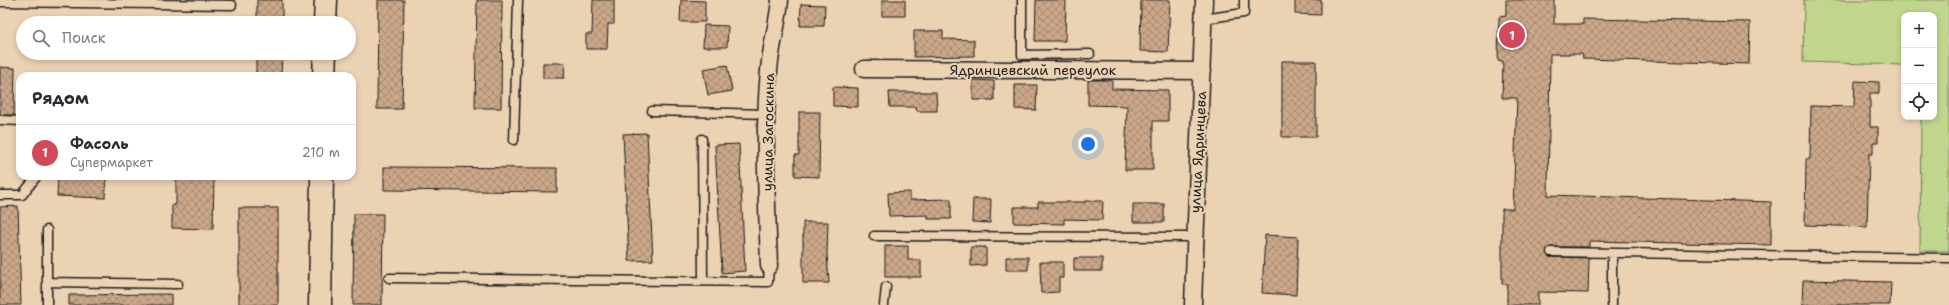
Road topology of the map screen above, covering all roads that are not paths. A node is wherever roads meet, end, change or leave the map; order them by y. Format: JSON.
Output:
{"nodes":[{"id":1,"x":326,"y":0,"type":"edge"},
{"id":2,"x":518,"y":0,"type":"edge"},
{"id":3,"x":780,"y":0,"type":"edge"},
{"id":4,"x":1022,"y":0,"type":"edge"},
{"id":5,"x":1204,"y":0,"type":"edge"},
{"id":6,"x":1244,"y":0,"type":"edge"},
{"id":7,"x":0,"y":2,"type":"edge"},
{"id":8,"x":232,"y":5,"type":"dead end"},
{"id":9,"x":325,"y":16,"type":"edge"},
{"id":10,"x":1203,"y":19,"type":"junction"},
{"id":11,"x":1090,"y":54,"type":"dead end"},
{"id":12,"x":324,"y":60,"type":"edge"},
{"id":13,"x":864,"y":69,"type":"dead end"},
{"id":14,"x":1202,"y":71,"type":"junction"},
{"id":15,"x":324,"y":72,"type":"edge"},
{"id":16,"x":652,"y":112,"type":"dead end"},
{"id":17,"x":767,"y":114,"type":"junction"},
{"id":18,"x":0,"y":120,"type":"edge"},
{"id":19,"x":16,"y":121,"type":"edge"},
{"id":20,"x":702,"y":139,"type":"dead end"},
{"id":21,"x":514,"y":140,"type":"dead end"},
{"id":22,"x":34,"y":180,"type":"edge"},
{"id":23,"x":322,"y":180,"type":"edge"},
{"id":24,"x":0,"y":195,"type":"edge"},
{"id":25,"x":47,"y":230,"type":"dead end"},
{"id":26,"x":874,"y":236,"type":"dead end"},
{"id":27,"x":1194,"y":237,"type":"junction"},
{"id":28,"x":1551,"y":252,"type":"dead end"},
{"id":29,"x":1612,"y":253,"type":"junction"},
{"id":30,"x":1949,"y":258,"type":"edge"},
{"id":31,"x":769,"y":266,"type":"joint"},
{"id":32,"x":389,"y":278,"type":"dead end"},
{"id":33,"x":703,"y":281,"type":"junction"},
{"id":34,"x":47,"y":282,"type":"junction"},
{"id":35,"x":178,"y":284,"type":"dead end"},
{"id":36,"x":886,"y":287,"type":"dead end"},
{"id":37,"x":47,"y":305,"type":"edge"},
{"id":38,"x":320,"y":305,"type":"edge"},
{"id":39,"x":884,"y":305,"type":"edge"},
{"id":40,"x":1193,"y":305,"type":"edge"},
{"id":41,"x":1612,"y":305,"type":"edge"}],
"edges":[{"from":1,"to":9,"type":"street"},
{"from":2,"to":21,"type":"lane"},
{"from":3,"to":17,"type":"street","name":"улица Загоскина"},
{"from":4,"to":11,"type":"lane"},
{"from":5,"to":10,"type":"street","name":"улица Ядринцева"},
{"from":6,"to":10,"type":"lane"},
{"from":7,"to":8,"type":"lane"},
{"from":10,"to":14,"type":"street","name":"улица Ядринцева"},
{"from":12,"to":15,"type":"street"},
{"from":13,"to":14,"type":"street","name":"Ядринцевский переулок"},
{"from":14,"to":27,"type":"street","name":"улица Ядринцева"},
{"from":16,"to":17,"type":"lane"},
{"from":17,"to":31,"type":"street","name":"улица Загоскина"},
{"from":18,"to":19,"type":"lane"},
{"from":20,"to":33,"type":"lane"},
{"from":22,"to":24,"type":"lane"},
{"from":23,"to":38,"type":"street"},
{"from":25,"to":34,"type":"lane"},
{"from":26,"to":27,"type":"lane"},
{"from":27,"to":40,"type":"street","name":"улица Ядринцева"},
{"from":28,"to":29,"type":"lane"},
{"from":29,"to":30,"type":"lane"},
{"from":29,"to":41,"type":"lane"},
{"from":31,"to":33,"type":"lane"},
{"from":32,"to":33,"type":"lane"},
{"from":34,"to":35,"type":"lane"},
{"from":34,"to":37,"type":"lane"},
{"from":36,"to":39,"type":"lane"}]}
